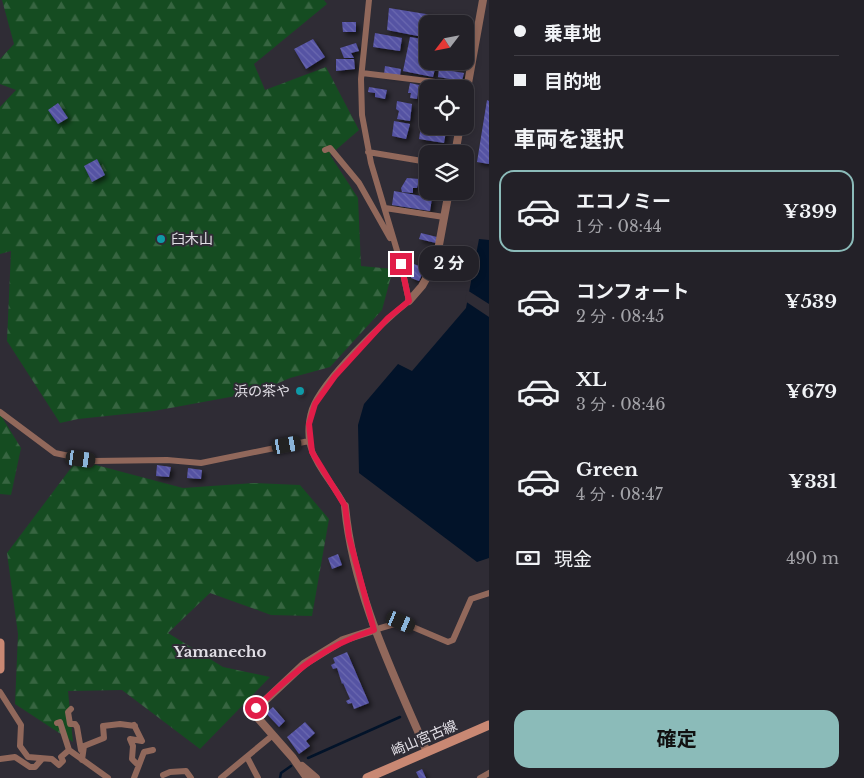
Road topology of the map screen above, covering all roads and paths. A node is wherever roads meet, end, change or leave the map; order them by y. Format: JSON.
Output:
{"nodes":[{"id":1,"x":369,"y":0,"type":"edge"},
{"id":2,"x":483,"y":0,"type":"edge"},
{"id":3,"x":362,"y":72,"type":"junction"},
{"id":4,"x":423,"y":80,"type":"edge"},
{"id":5,"x":469,"y":80,"type":"edge"},
{"id":6,"x":325,"y":150,"type":"dead end"},
{"id":7,"x":368,"y":152,"type":"junction"},
{"id":8,"x":419,"y":160,"type":"edge"},
{"id":9,"x":447,"y":200,"type":"edge"},
{"id":10,"x":385,"y":208,"type":"junction"},
{"id":11,"x":444,"y":217,"type":"junction"},
{"id":12,"x":396,"y":248,"type":"junction"},
{"id":13,"x":409,"y":301,"type":"junction"},
{"id":14,"x":0,"y":412,"type":"edge"},
{"id":15,"x":309,"y":441,"type":"junction"},
{"id":16,"x":345,"y":506,"type":"joint"},
{"id":17,"x":489,"y":593,"type":"edge"},
{"id":18,"x":374,"y":630,"type":"junction"},
{"id":19,"x":0,"y":643,"type":"edge"},
{"id":20,"x":0,"y":669,"type":"edge"},
{"id":21,"x":0,"y":692,"type":"edge"},
{"id":22,"x":71,"y":708,"type":"dead end"},
{"id":23,"x":56,"y":723,"type":"dead end"},
{"id":24,"x":489,"y":725,"type":"edge"},
{"id":25,"x":273,"y":735,"type":"junction"},
{"id":26,"x":69,"y":750,"type":"junction"},
{"id":27,"x":153,"y":750,"type":"dead end"},
{"id":28,"x":82,"y":751,"type":"junction"},
{"id":29,"x":427,"y":752,"type":"junction"},
{"id":30,"x":247,"y":757,"type":"junction"},
{"id":31,"x":293,"y":758,"type":"junction"},
{"id":32,"x":0,"y":759,"type":"edge"},
{"id":33,"x":42,"y":759,"type":"junction"},
{"id":34,"x":82,"y":760,"type":"junction"},
{"id":35,"x":138,"y":765,"type":"junction"},
{"id":36,"x":489,"y":773,"type":"edge"},
{"id":37,"x":163,"y":775,"type":"dead end"},
{"id":38,"x":367,"y":777,"type":"edge"},
{"id":39,"x":108,"y":778,"type":"edge"},
{"id":40,"x":134,"y":778,"type":"edge"},
{"id":41,"x":190,"y":778,"type":"edge"},
{"id":42,"x":221,"y":778,"type":"edge"},
{"id":43,"x":258,"y":778,"type":"edge"},
{"id":44,"x":307,"y":778,"type":"edge"},
{"id":45,"x":316,"y":778,"type":"edge"},
{"id":46,"x":480,"y":778,"type":"edge"}],
"edges":[{"from":1,"to":3,"type":"street"},
{"from":2,"to":5,"type":"street"},
{"from":3,"to":4,"type":"street"},
{"from":3,"to":7,"type":"street"},
{"from":6,"to":12,"type":"street"},
{"from":7,"to":8,"type":"street"},
{"from":7,"to":10,"type":"street"},
{"from":9,"to":11,"type":"street"},
{"from":10,"to":11,"type":"street"},
{"from":10,"to":12,"type":"street"},
{"from":11,"to":13,"type":"street"},
{"from":12,"to":13,"type":"street"},
{"from":13,"to":15,"type":"street"},
{"from":14,"to":15,"type":"street"},
{"from":15,"to":16,"type":"street"},
{"from":16,"to":18,"type":"street"},
{"from":17,"to":18,"type":"street"},
{"from":18,"to":25,"type":"street"},
{"from":18,"to":29,"type":"street"},
{"from":19,"to":20,"type":"main road"},
{"from":21,"to":33,"type":"street"},
{"from":22,"to":28,"type":"street"},
{"from":23,"to":26,"type":"street"},
{"from":24,"to":29,"type":"main road","name":"崎山宮古線"},
{"from":25,"to":30,"type":"street"},
{"from":25,"to":31,"type":"street"},
{"from":26,"to":33,"type":"street"},
{"from":26,"to":34,"type":"street"},
{"from":27,"to":35,"type":"street"},
{"from":28,"to":34,"type":"street"},
{"from":28,"to":35,"type":"street"},
{"from":29,"to":38,"type":"main road","name":"崎山宮古線"},
{"from":30,"to":42,"type":"street"},
{"from":30,"to":43,"type":"street"},
{"from":31,"to":44,"type":"street"},
{"from":31,"to":45,"type":"street"},
{"from":32,"to":33,"type":"street"},
{"from":34,"to":39,"type":"street"},
{"from":35,"to":40,"type":"street"},
{"from":36,"to":46,"type":"street"},
{"from":37,"to":41,"type":"street"}]}
